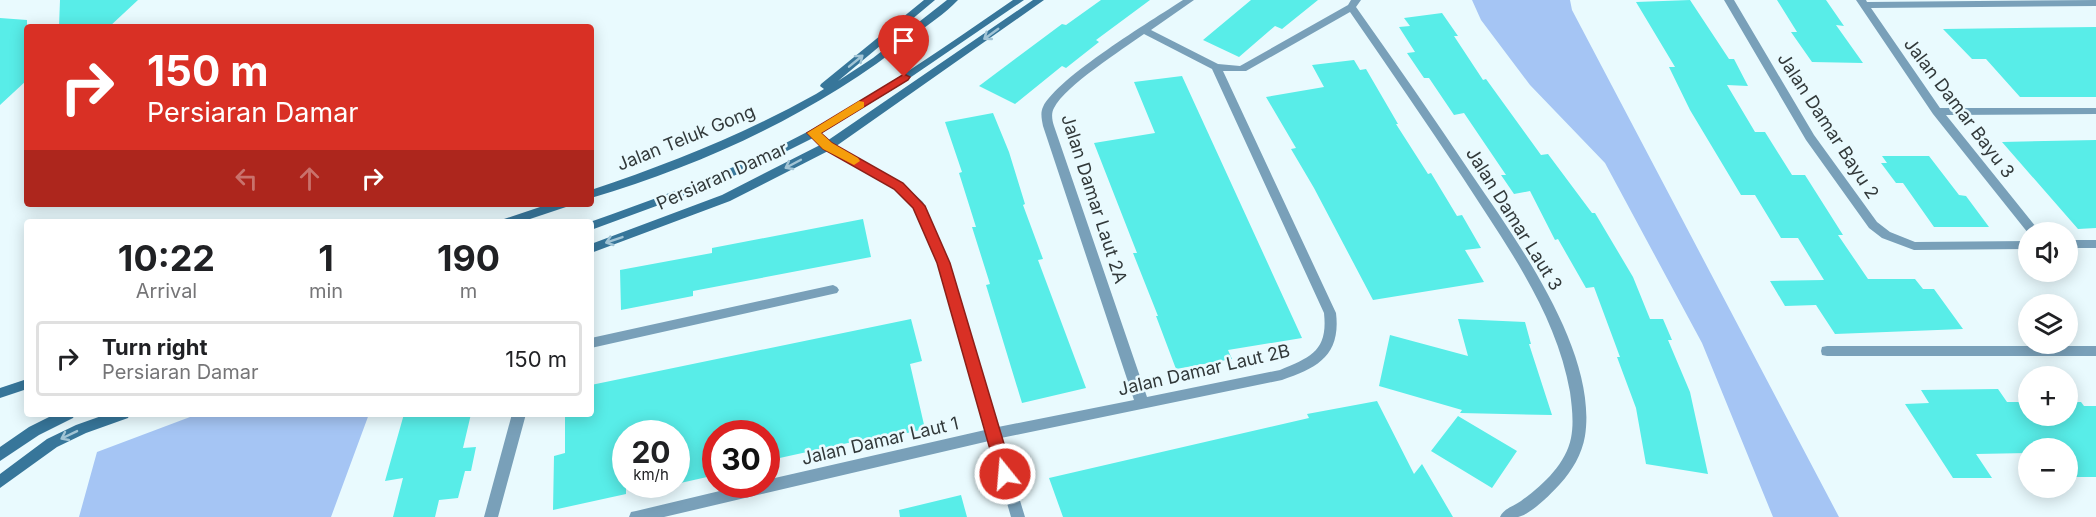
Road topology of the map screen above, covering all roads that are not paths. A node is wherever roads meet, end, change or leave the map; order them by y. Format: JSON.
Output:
{"nodes":[{"id":1,"x":930,"y":0,"type":"edge"},
{"id":2,"x":953,"y":0,"type":"edge"},
{"id":3,"x":1019,"y":0,"type":"edge"},
{"id":4,"x":1039,"y":0,"type":"edge"},
{"id":5,"x":1190,"y":0,"type":"edge"},
{"id":6,"x":1729,"y":0,"type":"edge"},
{"id":7,"x":1863,"y":3,"type":"edge"},
{"id":8,"x":2096,"y":3,"type":"edge"},
{"id":9,"x":1353,"y":4,"type":"edge"},
{"id":10,"x":1145,"y":31,"type":"junction"},
{"id":11,"x":1216,"y":67,"type":"junction"},
{"id":12,"x":794,"y":111,"type":"junction"},
{"id":13,"x":2096,"y":111,"type":"edge"},
{"id":14,"x":1937,"y":112,"type":"junction"},
{"id":15,"x":813,"y":133,"type":"junction"},
{"id":16,"x":828,"y":146,"type":"junction"},
{"id":17,"x":594,"y":193,"type":"edge"},
{"id":18,"x":553,"y":207,"type":"edge"},
{"id":19,"x":517,"y":219,"type":"edge"},
{"id":20,"x":2026,"y":222,"type":"edge"},
{"id":21,"x":594,"y":225,"type":"edge"},
{"id":22,"x":2078,"y":244,"type":"edge"},
{"id":23,"x":2096,"y":244,"type":"edge"},
{"id":24,"x":2018,"y":245,"type":"edge"},
{"id":25,"x":594,"y":248,"type":"edge"},
{"id":26,"x":833,"y":290,"type":"dead end"},
{"id":27,"x":594,"y":342,"type":"edge"},
{"id":28,"x":1827,"y":351,"type":"dead end"},
{"id":29,"x":2096,"y":351,"type":"edge"},
{"id":30,"x":24,"y":385,"type":"edge"},
{"id":31,"x":0,"y":393,"type":"edge"},
{"id":32,"x":1142,"y":403,"type":"junction"},
{"id":33,"x":62,"y":417,"type":"edge"},
{"id":34,"x":115,"y":417,"type":"edge"},
{"id":35,"x":518,"y":417,"type":"edge"},
{"id":36,"x":992,"y":434,"type":"junction"},
{"id":37,"x":0,"y":455,"type":"edge"},
{"id":38,"x":0,"y":482,"type":"edge"},
{"id":39,"x":491,"y":517,"type":"edge"},
{"id":40,"x":636,"y":517,"type":"edge"},
{"id":41,"x":1017,"y":517,"type":"edge"},
{"id":42,"x":1507,"y":517,"type":"edge"}],
"edges":[{"from":12,"to":1,"type":"street","name":"Jalan Teluk Gong","one_way":true},
{"from":2,"to":12,"type":"street","name":"Jalan Teluk Gong"},
{"from":3,"to":15,"type":"street","name":"Persiaran Damar"},
{"from":4,"to":16,"type":"street","name":"Persiaran Damar","one_way":true},
{"from":5,"to":10,"type":"street","name":"Jalan Damar Laut 2A"},
{"from":6,"to":24,"type":"street","name":"Jalan Damar Bayu 2"},
{"from":7,"to":8,"type":"street"},
{"from":7,"to":14,"type":"street","name":"Jalan Damar Bayu 3"},
{"from":9,"to":11,"type":"street"},
{"from":9,"to":42,"type":"street","name":"Jalan Damar Laut 3"},
{"from":10,"to":11,"type":"street"},
{"from":10,"to":32,"type":"street","name":"Jalan Damar Laut 2A"},
{"from":11,"to":32,"type":"street","name":"Jalan Damar Laut 2B"},
{"from":12,"to":17,"type":"street","name":"Jalan Teluk Gong"},
{"from":13,"to":14,"type":"street"},
{"from":14,"to":20,"type":"street","name":"Jalan Damar Bayu 3"},
{"from":15,"to":16,"type":"street"},
{"from":15,"to":21,"type":"street","name":"Persiaran Damar"},
{"from":16,"to":25,"type":"street","name":"Persiaran Damar","one_way":true},
{"from":16,"to":36,"type":"street"},
{"from":18,"to":19,"type":"street"},
{"from":22,"to":23,"type":"street"},
{"from":26,"to":27,"type":"street"},
{"from":28,"to":29,"type":"street"},
{"from":30,"to":31,"type":"street"},
{"from":32,"to":36,"type":"street","name":"Jalan Damar Laut 2B"},
{"from":33,"to":37,"type":"street"},
{"from":34,"to":38,"type":"street","one_way":true},
{"from":35,"to":39,"type":"street"},
{"from":36,"to":40,"type":"street","name":"Jalan Damar Laut 1"},
{"from":36,"to":41,"type":"street"}]}
